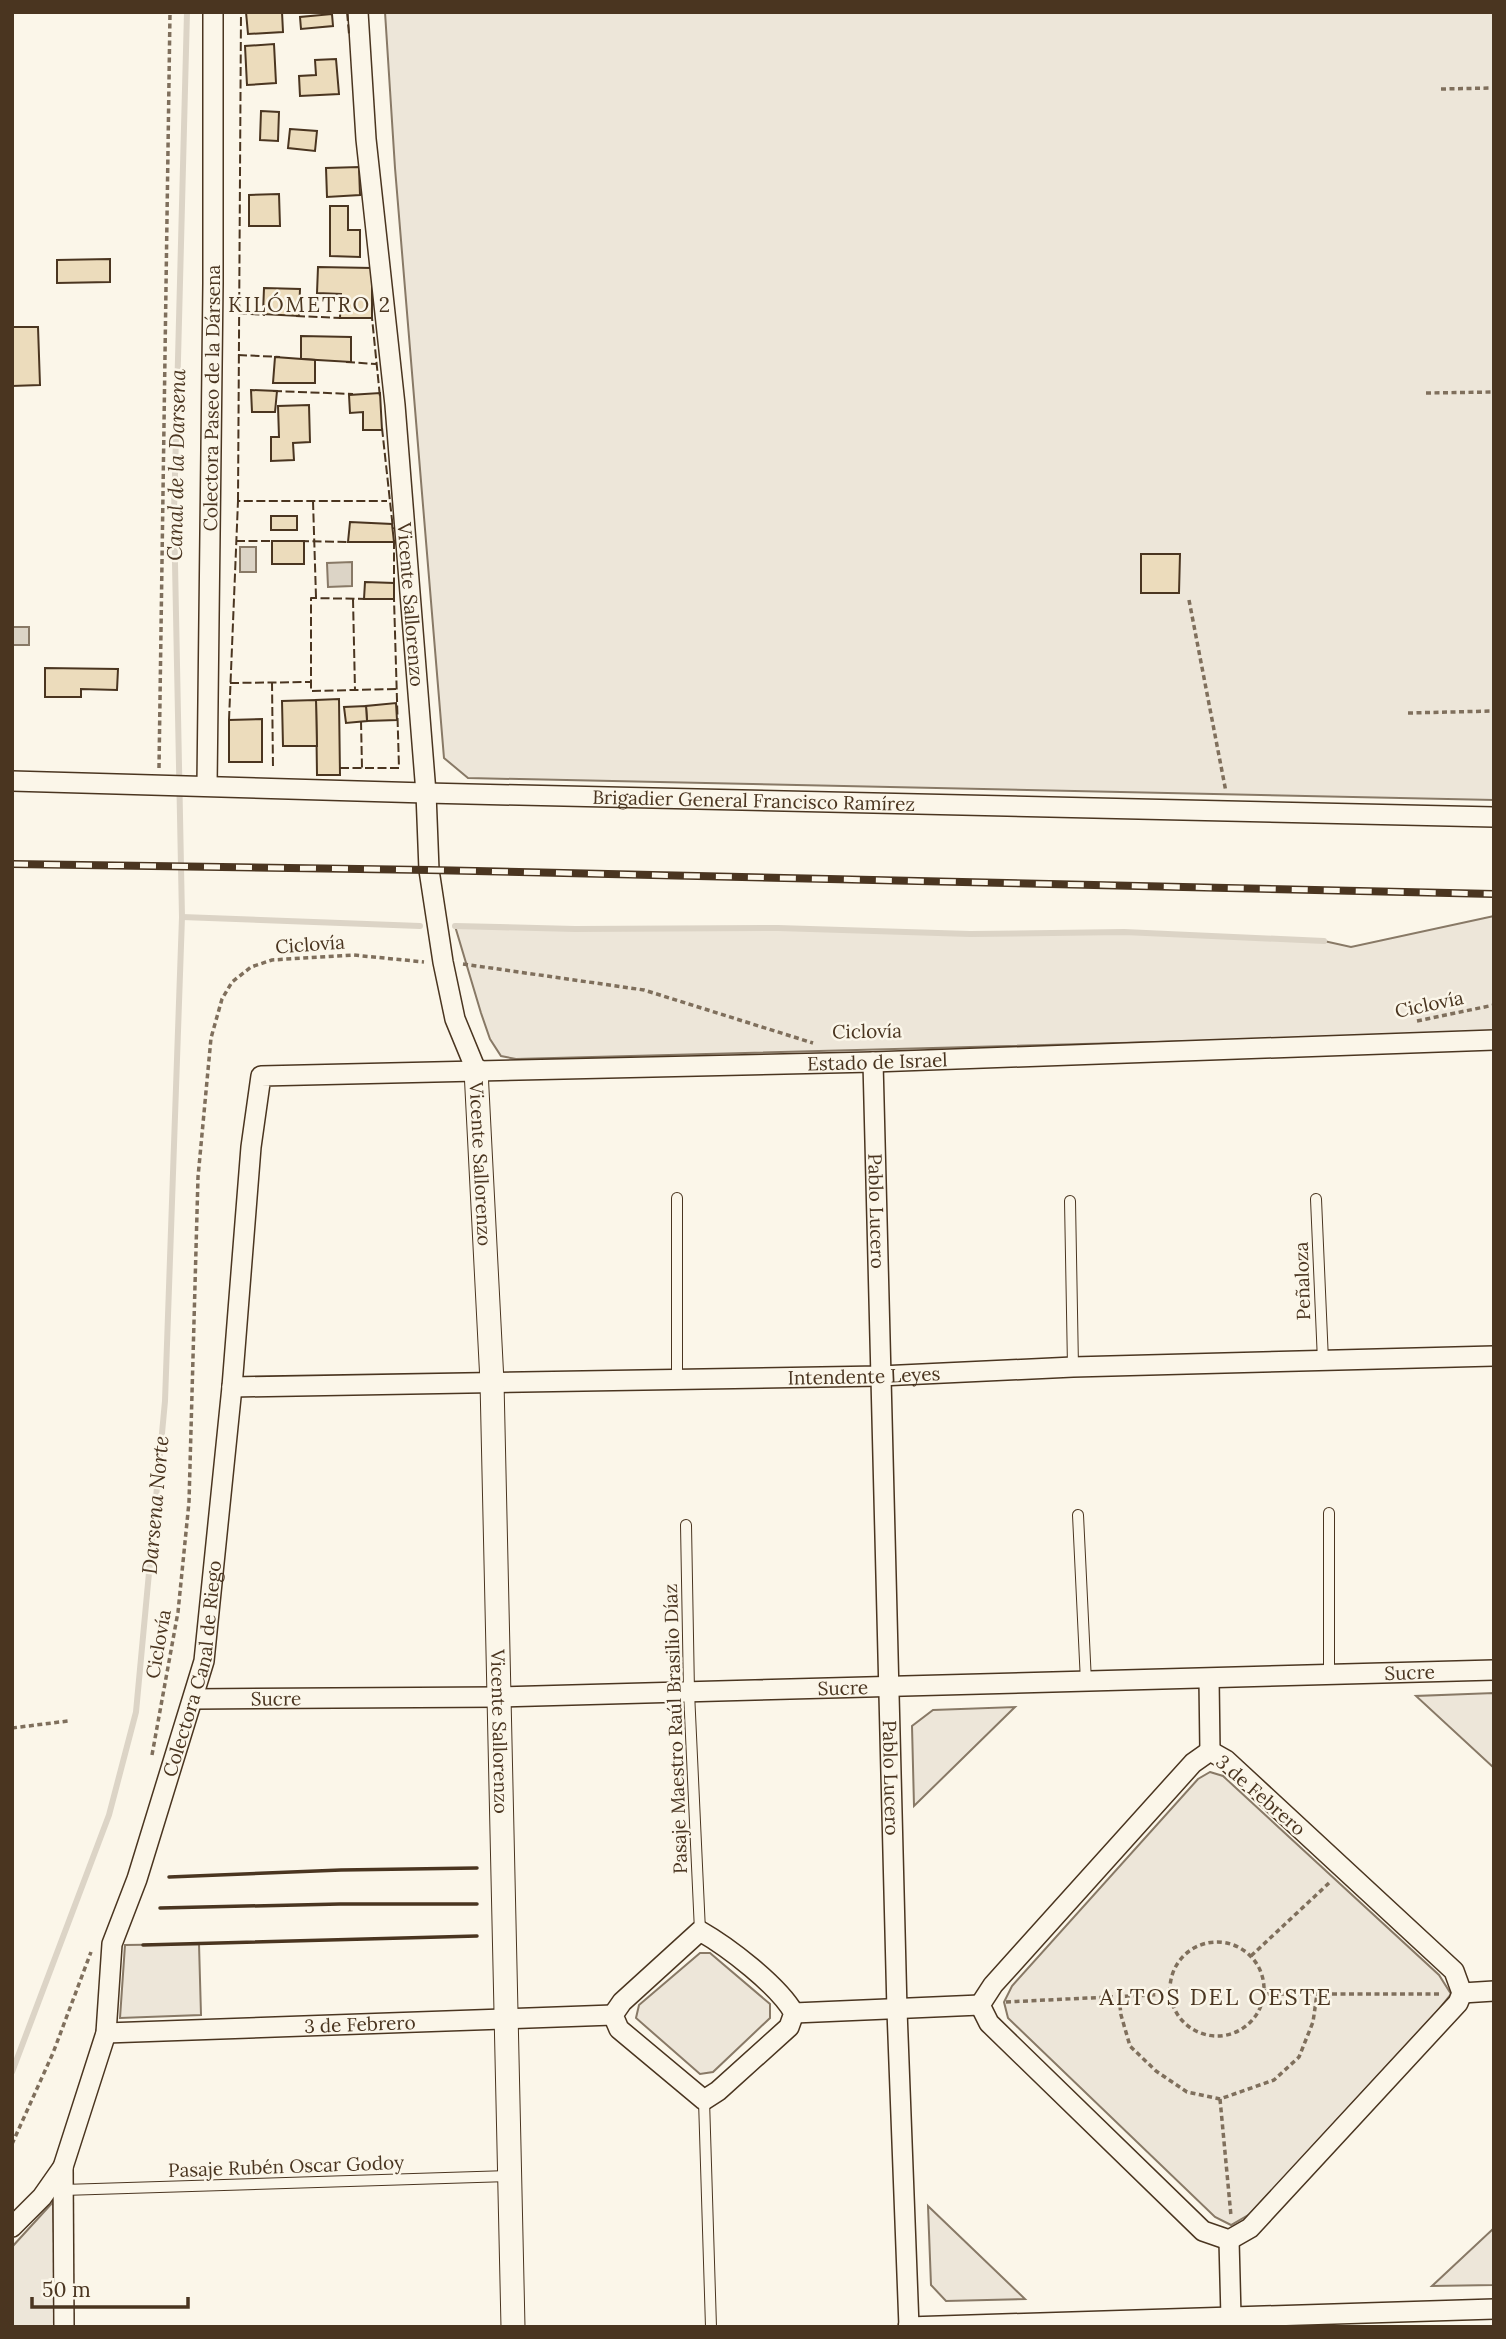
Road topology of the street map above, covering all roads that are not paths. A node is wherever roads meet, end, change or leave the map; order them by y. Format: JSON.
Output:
{"nodes":[{"id":1,"x":213,"y":12,"type":"edge"},
{"id":2,"x":358,"y":12,"type":"edge"},
{"id":3,"x":12,"y":781,"type":"edge"},
{"id":4,"x":207,"y":785,"type":"junction"},
{"id":5,"x":426,"y":793,"type":"junction"},
{"id":6,"x":1494,"y":817,"type":"edge"},
{"id":7,"x":1494,"y":1040,"type":"edge"},
{"id":8,"x":873,"y":1062,"type":"junction"},
{"id":9,"x":476,"y":1070,"type":"junction"},
{"id":10,"x":261,"y":1076,"type":"joint"},
{"id":11,"x":677,"y":1198,"type":"dead end"},
{"id":12,"x":1316,"y":1199,"type":"dead end"},
{"id":13,"x":1070,"y":1201,"type":"dead end"},
{"id":14,"x":1494,"y":1356,"type":"edge"},
{"id":15,"x":1323,"y":1361,"type":"junction"},
{"id":16,"x":1073,"y":1367,"type":"junction"},
{"id":17,"x":880,"y":1376,"type":"junction"},
{"id":18,"x":677,"y":1378,"type":"junction"},
{"id":19,"x":492,"y":1382,"type":"junction"},
{"id":20,"x":232,"y":1387,"type":"junction"},
{"id":21,"x":1329,"y":1513,"type":"dead end"},
{"id":22,"x":1078,"y":1515,"type":"dead end"},
{"id":23,"x":686,"y":1525,"type":"dead end"},
{"id":24,"x":1494,"y":1670,"type":"edge"},
{"id":25,"x":1329,"y":1676,"type":"junction"},
{"id":26,"x":1209,"y":1679,"type":"junction"},
{"id":27,"x":1086,"y":1682,"type":"junction"},
{"id":28,"x":888,"y":1687,"type":"junction"},
{"id":29,"x":690,"y":1692,"type":"junction"},
{"id":30,"x":499,"y":1697,"type":"junction"},
{"id":31,"x":194,"y":1699,"type":"junction"},
{"id":32,"x":1210,"y":1751,"type":"junction"},
{"id":33,"x":700,"y":1931,"type":"junction"},
{"id":34,"x":1494,"y":1992,"type":"edge"},
{"id":35,"x":1457,"y":1994,"type":"junction"},
{"id":36,"x":980,"y":2005,"type":"junction"},
{"id":37,"x":897,"y":2010,"type":"junction"},
{"id":38,"x":794,"y":2013,"type":"junction"},
{"id":39,"x":613,"y":2015,"type":"junction"},
{"id":40,"x":507,"y":2018,"type":"junction"},
{"id":41,"x":106,"y":2033,"type":"junction"},
{"id":42,"x":704,"y":2100,"type":"junction"},
{"id":43,"x":63,"y":2167,"type":"junction"},
{"id":44,"x":510,"y":2176,"type":"junction"},
{"id":45,"x":63,"y":2190,"type":"junction"},
{"id":46,"x":12,"y":2228,"type":"edge"},
{"id":47,"x":1230,"y":2232,"type":"junction"},
{"id":48,"x":1494,"y":2309,"type":"edge"},
{"id":49,"x":1231,"y":2317,"type":"junction"},
{"id":50,"x":1354,"y":2320,"type":"edge"},
{"id":51,"x":1101,"y":2324,"type":"edge"},
{"id":52,"x":64,"y":2327,"type":"edge"},
{"id":53,"x":513,"y":2327,"type":"edge"},
{"id":54,"x":711,"y":2327,"type":"edge"},
{"id":55,"x":909,"y":2327,"type":"edge"}],
"edges":[{"from":1,"to":4,"type":"street","name":"Colectora Paseo de la Dársena"},
{"from":2,"to":5,"type":"street","name":"Vicente Sallorenzo"},
{"from":3,"to":4,"type":"street","name":"Brigadier General Francisco Ramírez"},
{"from":4,"to":5,"type":"street","name":"Brigadier General Francisco Ramírez"},
{"from":5,"to":6,"type":"street","name":"Brigadier General Francisco Ramírez"},
{"from":5,"to":9,"type":"street","name":"Vicente Sallorenzo"},
{"from":7,"to":8,"type":"street","name":"Estado de Israel"},
{"from":8,"to":9,"type":"street","name":"Estado de Israel"},
{"from":8,"to":17,"type":"street","name":"Pablo Lucero"},
{"from":9,"to":10,"type":"street","name":"Estado de Israel"},
{"from":9,"to":19,"type":"street","name":"Vicente Sallorenzo"},
{"from":10,"to":20,"type":"street","name":"Colectora Canal de Riego"},
{"from":11,"to":18,"type":"lane"},
{"from":12,"to":15,"type":"lane","name":"Peñaloza"},
{"from":13,"to":16,"type":"lane"},
{"from":14,"to":15,"type":"street","name":"Intendente Leyes"},
{"from":15,"to":16,"type":"street","name":"Intendente Leyes"},
{"from":16,"to":17,"type":"street","name":"Intendente Leyes"},
{"from":17,"to":18,"type":"street","name":"Intendente Leyes"},
{"from":17,"to":28,"type":"street","name":"Pablo Lucero"},
{"from":18,"to":19,"type":"street","name":"Intendente Leyes"},
{"from":19,"to":20,"type":"street","name":"Intendente Leyes"},
{"from":19,"to":30,"type":"street","name":"Vicente Sallorenzo"},
{"from":20,"to":31,"type":"street","name":"Colectora Canal de Riego"},
{"from":21,"to":25,"type":"lane"},
{"from":22,"to":27,"type":"lane"},
{"from":23,"to":29,"type":"lane","name":"Pasaje Maestro Raúl Brasilio Díaz"},
{"from":24,"to":25,"type":"street","name":"Sucre"},
{"from":25,"to":26,"type":"street","name":"Sucre"},
{"from":26,"to":27,"type":"street","name":"Sucre"},
{"from":26,"to":32,"type":"street"},
{"from":27,"to":28,"type":"street","name":"Sucre"},
{"from":28,"to":29,"type":"street","name":"Sucre"},
{"from":28,"to":37,"type":"street","name":"Pablo Lucero"},
{"from":29,"to":30,"type":"street","name":"Sucre"},
{"from":29,"to":33,"type":"lane","name":"Pasaje Maestro Raúl Brasilio Díaz"},
{"from":30,"to":31,"type":"street","name":"Sucre"},
{"from":30,"to":40,"type":"street","name":"Vicente Sallorenzo"},
{"from":31,"to":41,"type":"street","name":"Colectora Canal de Riego"},
{"from":32,"to":35,"type":"street","name":"3 de Febrero"},
{"from":32,"to":36,"type":"street","name":"3 de Febrero"},
{"from":33,"to":38,"type":"street"},
{"from":33,"to":39,"type":"street"},
{"from":34,"to":35,"type":"street"},
{"from":35,"to":47,"type":"street"},
{"from":36,"to":37,"type":"street"},
{"from":36,"to":47,"type":"street"},
{"from":37,"to":38,"type":"street"},
{"from":37,"to":55,"type":"street","name":"Pablo Lucero"},
{"from":38,"to":42,"type":"street"},
{"from":39,"to":40,"type":"street","name":"3 de Febrero"},
{"from":39,"to":42,"type":"street"},
{"from":40,"to":41,"type":"street","name":"3 de Febrero"},
{"from":40,"to":44,"type":"street","name":"Vicente Sallorenzo"},
{"from":41,"to":43,"type":"street","name":"Colectora Canal de Riego"},
{"from":42,"to":54,"type":"lane"},
{"from":43,"to":45,"type":"street"},
{"from":43,"to":46,"type":"street","name":"Colectora Canal de Riego"},
{"from":44,"to":45,"type":"lane","name":"Pasaje Rubén Oscar Godoy"},
{"from":44,"to":53,"type":"street","name":"Vicente Sallorenzo"},
{"from":45,"to":52,"type":"street"},
{"from":47,"to":49,"type":"street"},
{"from":48,"to":50,"type":"street"},
{"from":49,"to":50,"type":"street"},
{"from":49,"to":51,"type":"street"},
{"from":51,"to":55,"type":"street"}]}
